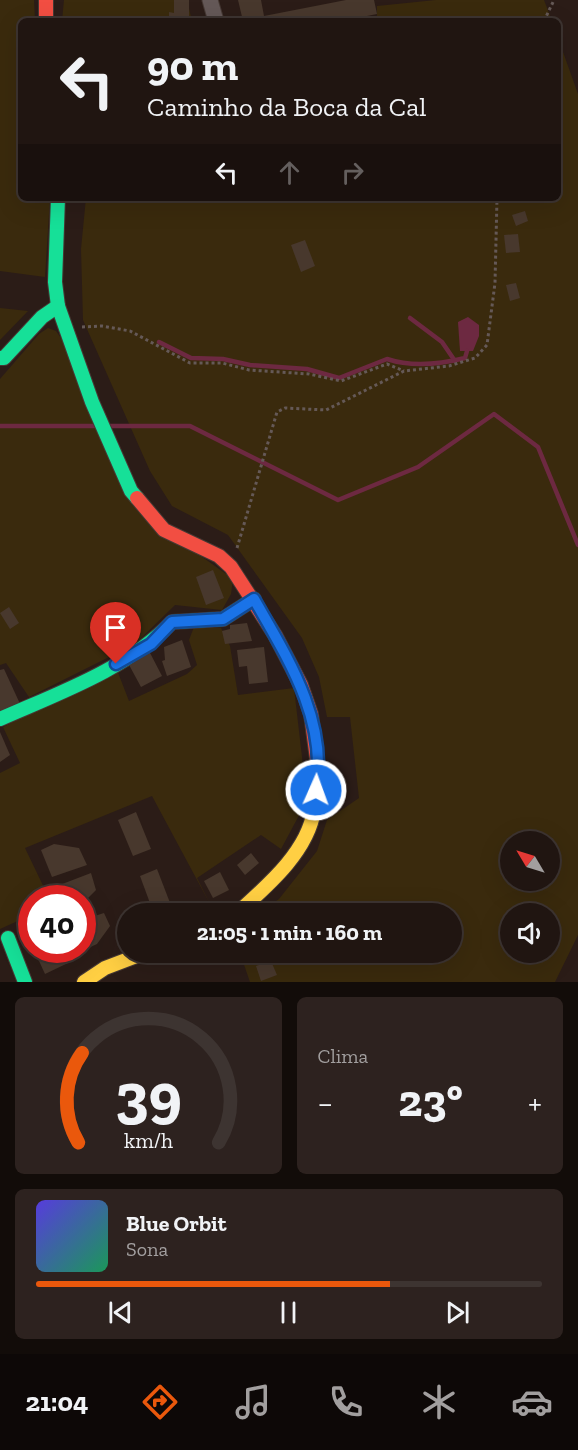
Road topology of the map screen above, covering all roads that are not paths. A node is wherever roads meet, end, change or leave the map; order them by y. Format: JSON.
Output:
{"nodes":[{"id":1,"x":46,"y":0,"type":"edge"},
{"id":2,"x":210,"y":0,"type":"edge"},
{"id":3,"x":46,"y":18,"type":"edge"},
{"id":4,"x":215,"y":18,"type":"edge"},
{"id":5,"x":58,"y":201,"type":"edge"},
{"id":6,"x":58,"y":306,"type":"junction"},
{"id":7,"x":0,"y":358,"type":"edge"},
{"id":8,"x":254,"y":599,"type":"junction"},
{"id":9,"x":0,"y":719,"type":"edge"},
{"id":10,"x":248,"y":903,"type":"edge"},
{"id":11,"x":8,"y":938,"type":"dead end"},
{"id":12,"x":118,"y":963,"type":"edge"},
{"id":13,"x":25,"y":982,"type":"edge"},
{"id":14,"x":84,"y":982,"type":"edge"}],
"edges":[{"from":1,"to":3,"type":"street"},
{"from":2,"to":4,"type":"street"},
{"from":5,"to":6,"type":"street"},
{"from":6,"to":7,"type":"street"},
{"from":6,"to":8,"type":"street"},
{"from":8,"to":9,"type":"street"},
{"from":8,"to":10,"type":"street"},
{"from":11,"to":13,"type":"street"},
{"from":12,"to":14,"type":"street"}]}
